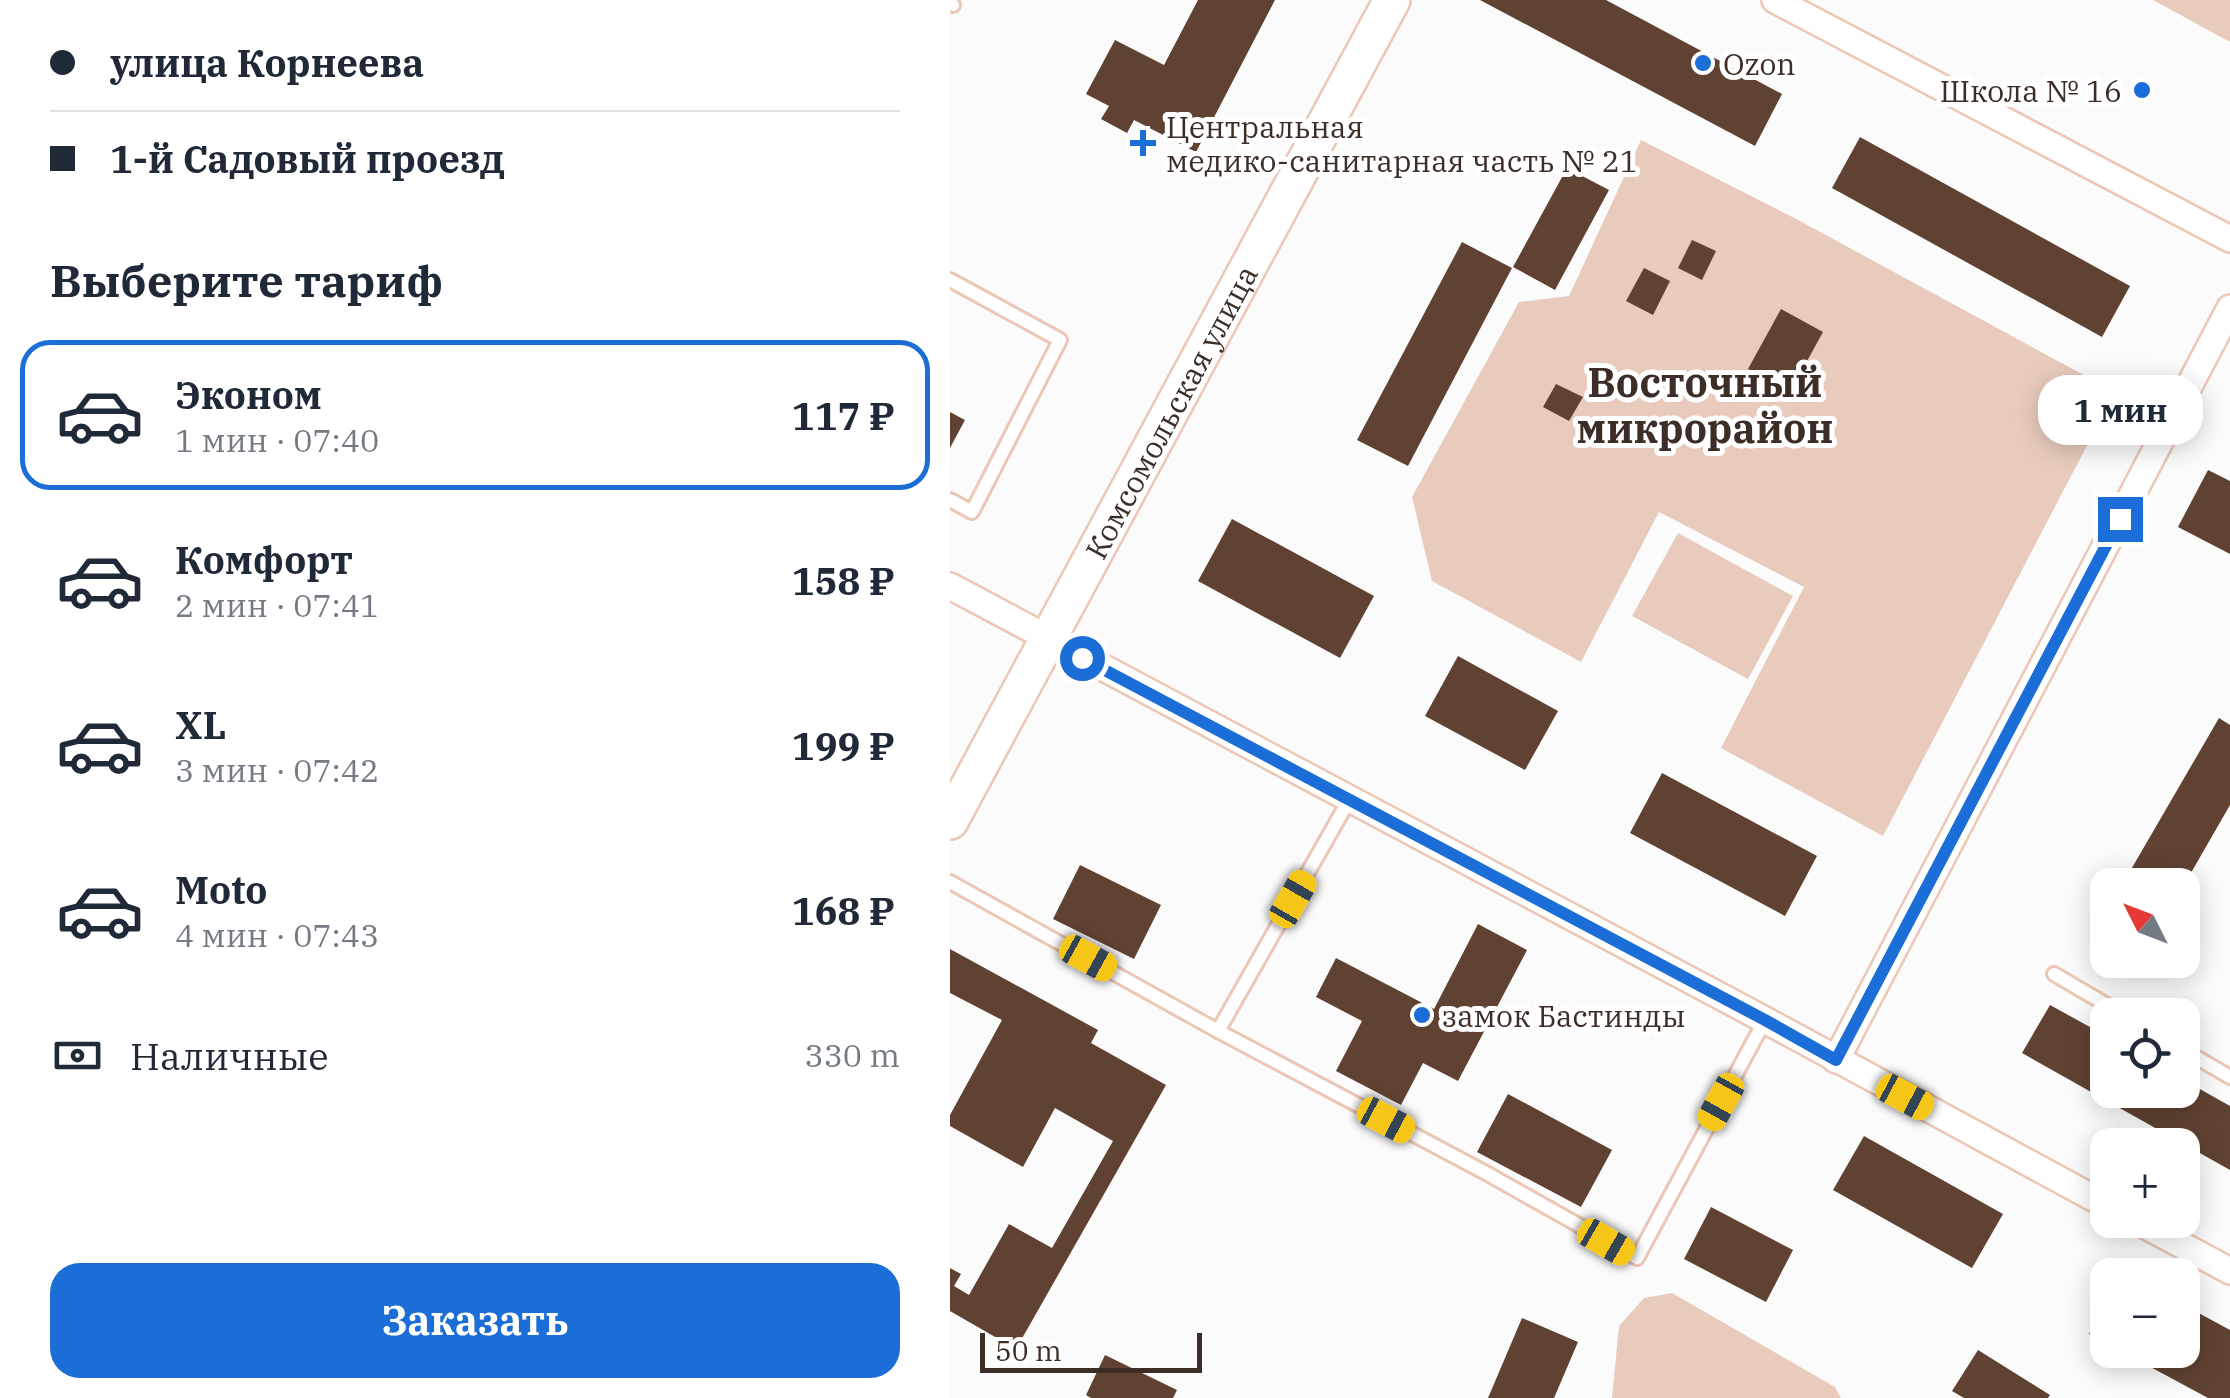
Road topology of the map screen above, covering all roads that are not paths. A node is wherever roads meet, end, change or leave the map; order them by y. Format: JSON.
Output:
{"nodes":[{"id":1,"x":1392,"y":0,"type":"edge"},
{"id":2,"x":1775,"y":0,"type":"edge"},
{"id":3,"x":2230,"y":239,"type":"edge"},
{"id":4,"x":950,"y":280,"type":"edge"},
{"id":5,"x":2230,"y":308,"type":"edge"},
{"id":6,"x":950,"y":500,"type":"edge"},
{"id":7,"x":950,"y":586,"type":"edge"},
{"id":8,"x":1048,"y":640,"type":"junction"},
{"id":9,"x":1349,"y":800,"type":"junction"},
{"id":10,"x":950,"y":821,"type":"edge"},
{"id":11,"x":950,"y":882,"type":"edge"},
{"id":12,"x":2054,"y":974,"type":"dead end"},
{"id":13,"x":2095,"y":998,"type":"edge"},
{"id":14,"x":1765,"y":1020,"type":"junction"},
{"id":15,"x":1218,"y":1031,"type":"junction"},
{"id":16,"x":1836,"y":1060,"type":"junction"},
{"id":17,"x":2200,"y":1060,"type":"edge"},
{"id":18,"x":2230,"y":1077,"type":"edge"},
{"id":19,"x":2090,"y":1196,"type":"edge"},
{"id":20,"x":2168,"y":1238,"type":"edge"},
{"id":21,"x":2230,"y":1271,"type":"edge"}],
"edges":[{"from":1,"to":8,"type":"street","name":"Комсомольская улица"},
{"from":2,"to":3,"type":"street"},
{"from":4,"to":6,"type":"lane"},
{"from":5,"to":16,"type":"street"},
{"from":7,"to":8,"type":"street"},
{"from":8,"to":9,"type":"street"},
{"from":8,"to":10,"type":"street","name":"Комсомольская улица"},
{"from":9,"to":14,"type":"street"},
{"from":9,"to":15,"type":"lane"},
{"from":11,"to":15,"type":"lane"},
{"from":12,"to":13,"type":"lane"},
{"from":14,"to":15,"type":"lane"},
{"from":14,"to":16,"type":"street"},
{"from":16,"to":19,"type":"street"},
{"from":17,"to":18,"type":"lane"},
{"from":20,"to":21,"type":"street"}]}
